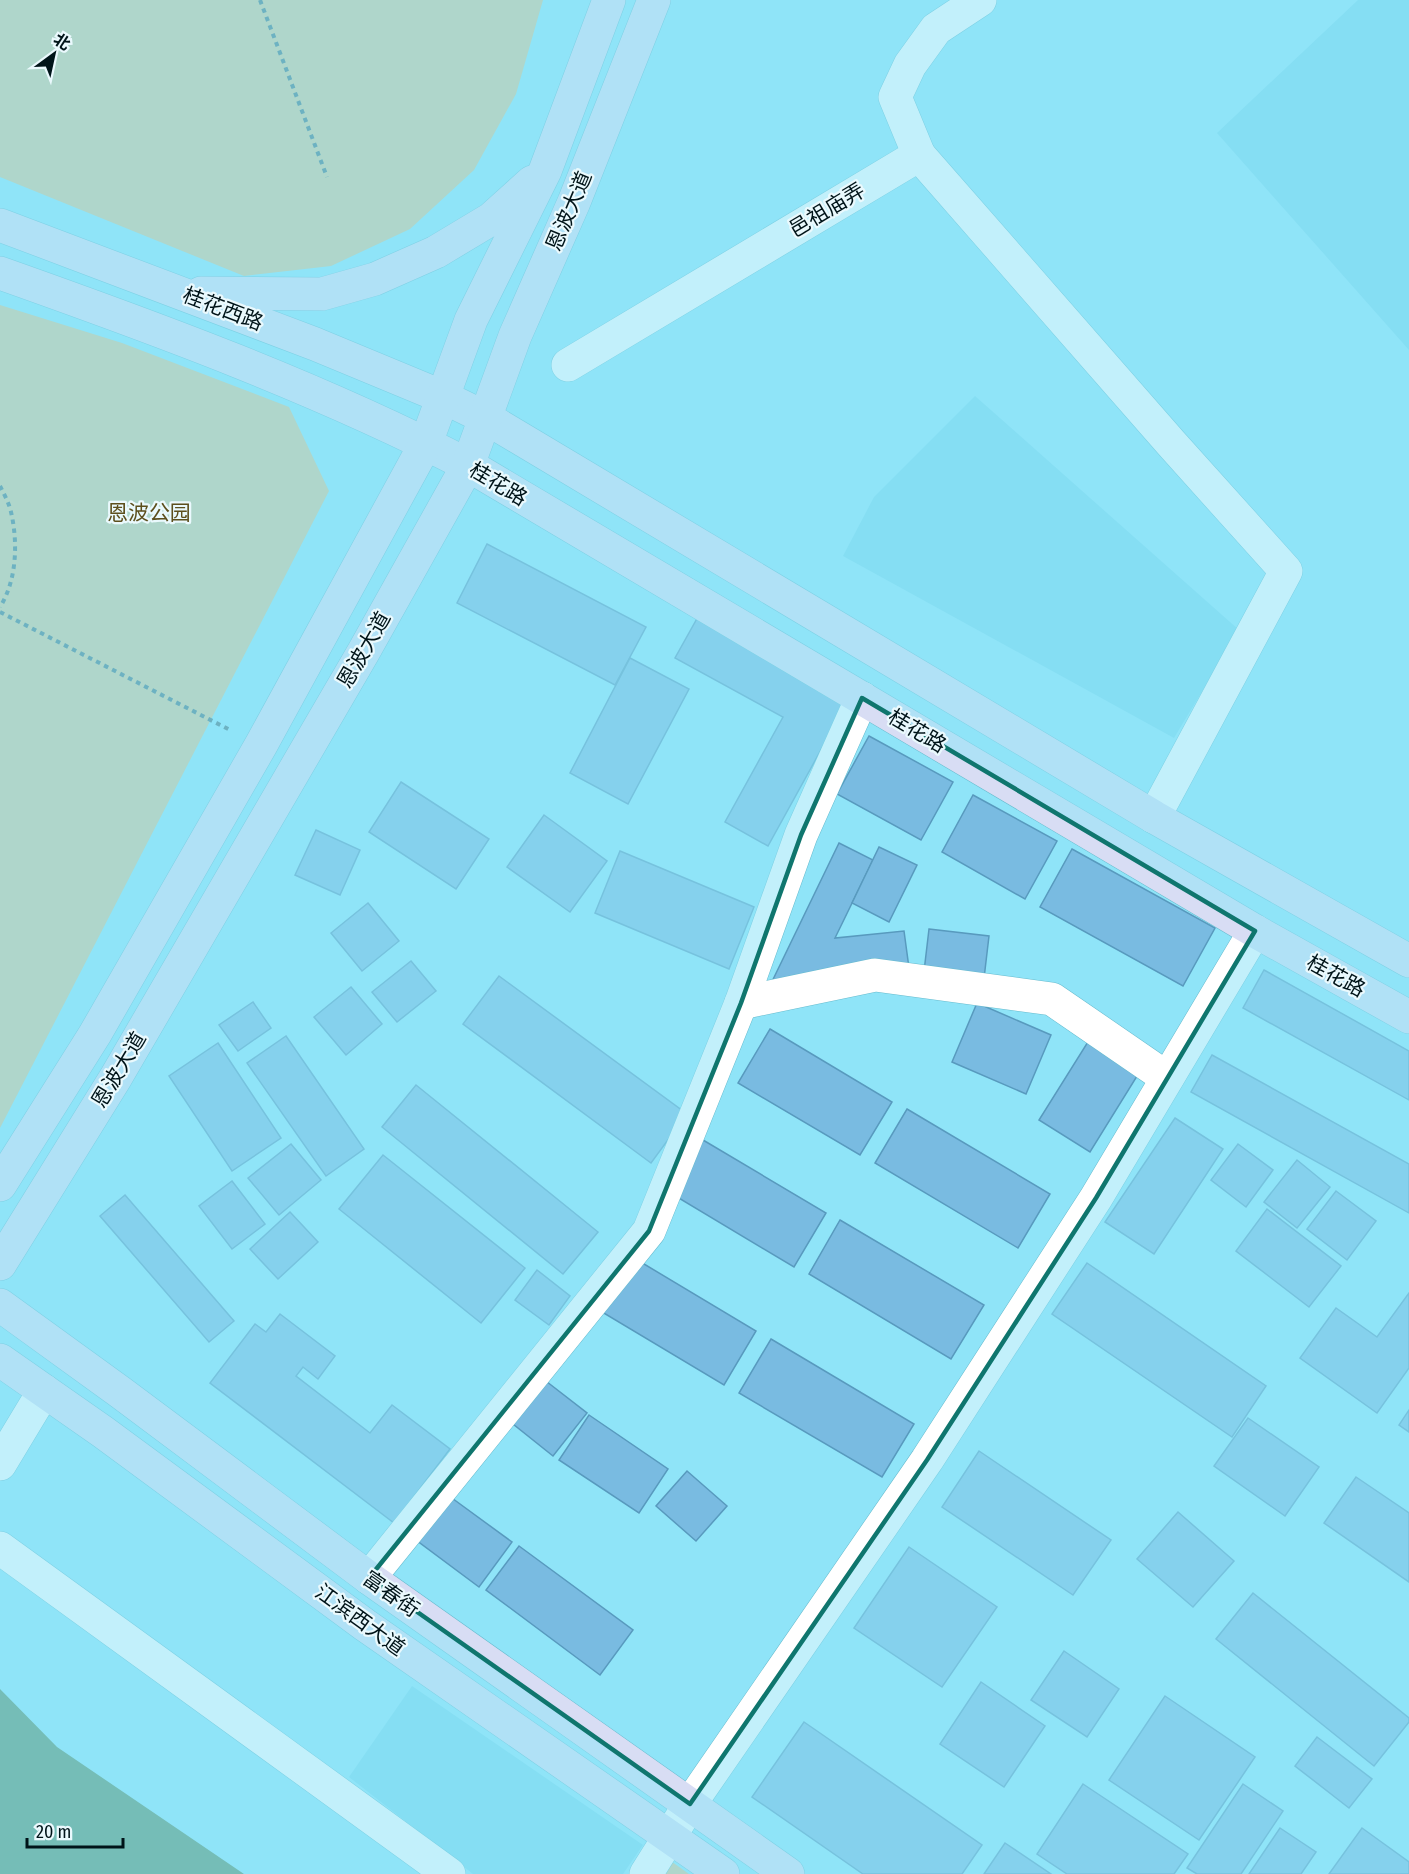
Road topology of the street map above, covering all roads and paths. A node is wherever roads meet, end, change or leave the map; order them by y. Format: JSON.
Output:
{"nodes":[{"id":1,"x":260,"y":0,"type":"edge"},
{"id":2,"x":609,"y":0,"type":"edge"},
{"id":3,"x":654,"y":0,"type":"edge"},
{"id":4,"x":980,"y":0,"type":"edge"},
{"id":5,"x":919,"y":155,"type":"junction"},
{"id":6,"x":545,"y":171,"type":"junction"},
{"id":7,"x":327,"y":177,"type":"dead end"},
{"id":8,"x":0,"y":225,"type":"edge"},
{"id":9,"x":0,"y":273,"type":"edge"},
{"id":10,"x":181,"y":292,"type":"junction"},
{"id":11,"x":568,"y":365,"type":"dead end"},
{"id":12,"x":443,"y":397,"type":"junction"},
{"id":13,"x":486,"y":418,"type":"junction"},
{"id":14,"x":426,"y":443,"type":"junction"},
{"id":15,"x":468,"y":465,"type":"junction"},
{"id":16,"x":0,"y":486,"type":"edge"},
{"id":17,"x":0,"y":607,"type":"edge"},
{"id":18,"x":0,"y":612,"type":"edge"},
{"id":19,"x":862,"y":698,"type":"junction"},
{"id":20,"x":261,"y":745,"type":"junction"},
{"id":21,"x":1154,"y":817,"type":"junction"},
{"id":22,"x":1255,"y":930,"type":"junction"},
{"id":23,"x":1408,"y":958,"type":"edge"},
{"id":24,"x":741,"y":1003,"type":"junction"},
{"id":25,"x":1409,"y":1017,"type":"edge"},
{"id":26,"x":1167,"y":1078,"type":"junction"},
{"id":27,"x":0,"y":1185,"type":"edge"},
{"id":28,"x":0,"y":1264,"type":"edge"},
{"id":29,"x":0,"y":1305,"type":"edge"},
{"id":30,"x":0,"y":1360,"type":"edge"},
{"id":31,"x":44,"y":1391,"type":"junction"},
{"id":32,"x":0,"y":1464,"type":"edge"},
{"id":33,"x":0,"y":1548,"type":"edge"},
{"id":34,"x":369,"y":1578,"type":"junction"},
{"id":35,"x":690,"y":1804,"type":"junction"},
{"id":36,"x":670,"y":1837,"type":"junction"},
{"id":37,"x":449,"y":1874,"type":"edge"},
{"id":38,"x":646,"y":1874,"type":"edge"},
{"id":39,"x":723,"y":1874,"type":"edge"},
{"id":40,"x":788,"y":1874,"type":"edge"}],
"edges":[{"from":1,"to":7,"type":"path"},
{"from":2,"to":6,"type":"main road","name":"恩波大道"},
{"from":3,"to":13,"type":"main road","name":"恩波大道"},
{"from":4,"to":5,"type":"street"},
{"from":5,"to":11,"type":"street","name":"邑祖庙弄"},
{"from":5,"to":21,"type":"street"},
{"from":6,"to":10,"type":"main road"},
{"from":6,"to":12,"type":"main road","name":"恩波大道"},
{"from":8,"to":10,"type":"main road","name":"桂花西路"},
{"from":9,"to":14,"type":"main road","name":"桂花西路"},
{"from":10,"to":12,"type":"main road","name":"桂花西路"},
{"from":12,"to":13,"type":"main road","name":"桂花西路"},
{"from":12,"to":14,"type":"main road","name":"恩波大道"},
{"from":13,"to":15,"type":"main road","name":"恩波大道"},
{"from":13,"to":21,"type":"main road","name":"桂花西路"},
{"from":14,"to":15,"type":"main road","name":"桂花路"},
{"from":14,"to":20,"type":"main road","name":"恩波大道"},
{"from":15,"to":19,"type":"main road","name":"桂花路"},
{"from":15,"to":28,"type":"main road","name":"恩波大道"},
{"from":16,"to":17,"type":"path"},
{"from":18,"to":20,"type":"path"},
{"from":19,"to":22,"type":"main road","name":"桂花路"},
{"from":19,"to":24,"type":"street"},
{"from":20,"to":27,"type":"main road","name":"恩波大道"},
{"from":21,"to":23,"type":"main road","name":"桂花西路"},
{"from":22,"to":25,"type":"main road","name":"桂花路"},
{"from":22,"to":26,"type":"street"},
{"from":24,"to":26,"type":"street"},
{"from":24,"to":34,"type":"street"},
{"from":26,"to":35,"type":"street"},
{"from":29,"to":34,"type":"main road","name":"富春街"},
{"from":30,"to":31,"type":"main road","name":"江滨西大道"},
{"from":31,"to":32,"type":"street"},
{"from":31,"to":36,"type":"main road","name":"江滨西大道"},
{"from":33,"to":37,"type":"street"},
{"from":34,"to":35,"type":"main road","name":"富春街"},
{"from":35,"to":36,"type":"street"},
{"from":35,"to":40,"type":"main road","name":"富春街"},
{"from":36,"to":38,"type":"street"},
{"from":36,"to":39,"type":"main road","name":"江滨西大道"}]}
